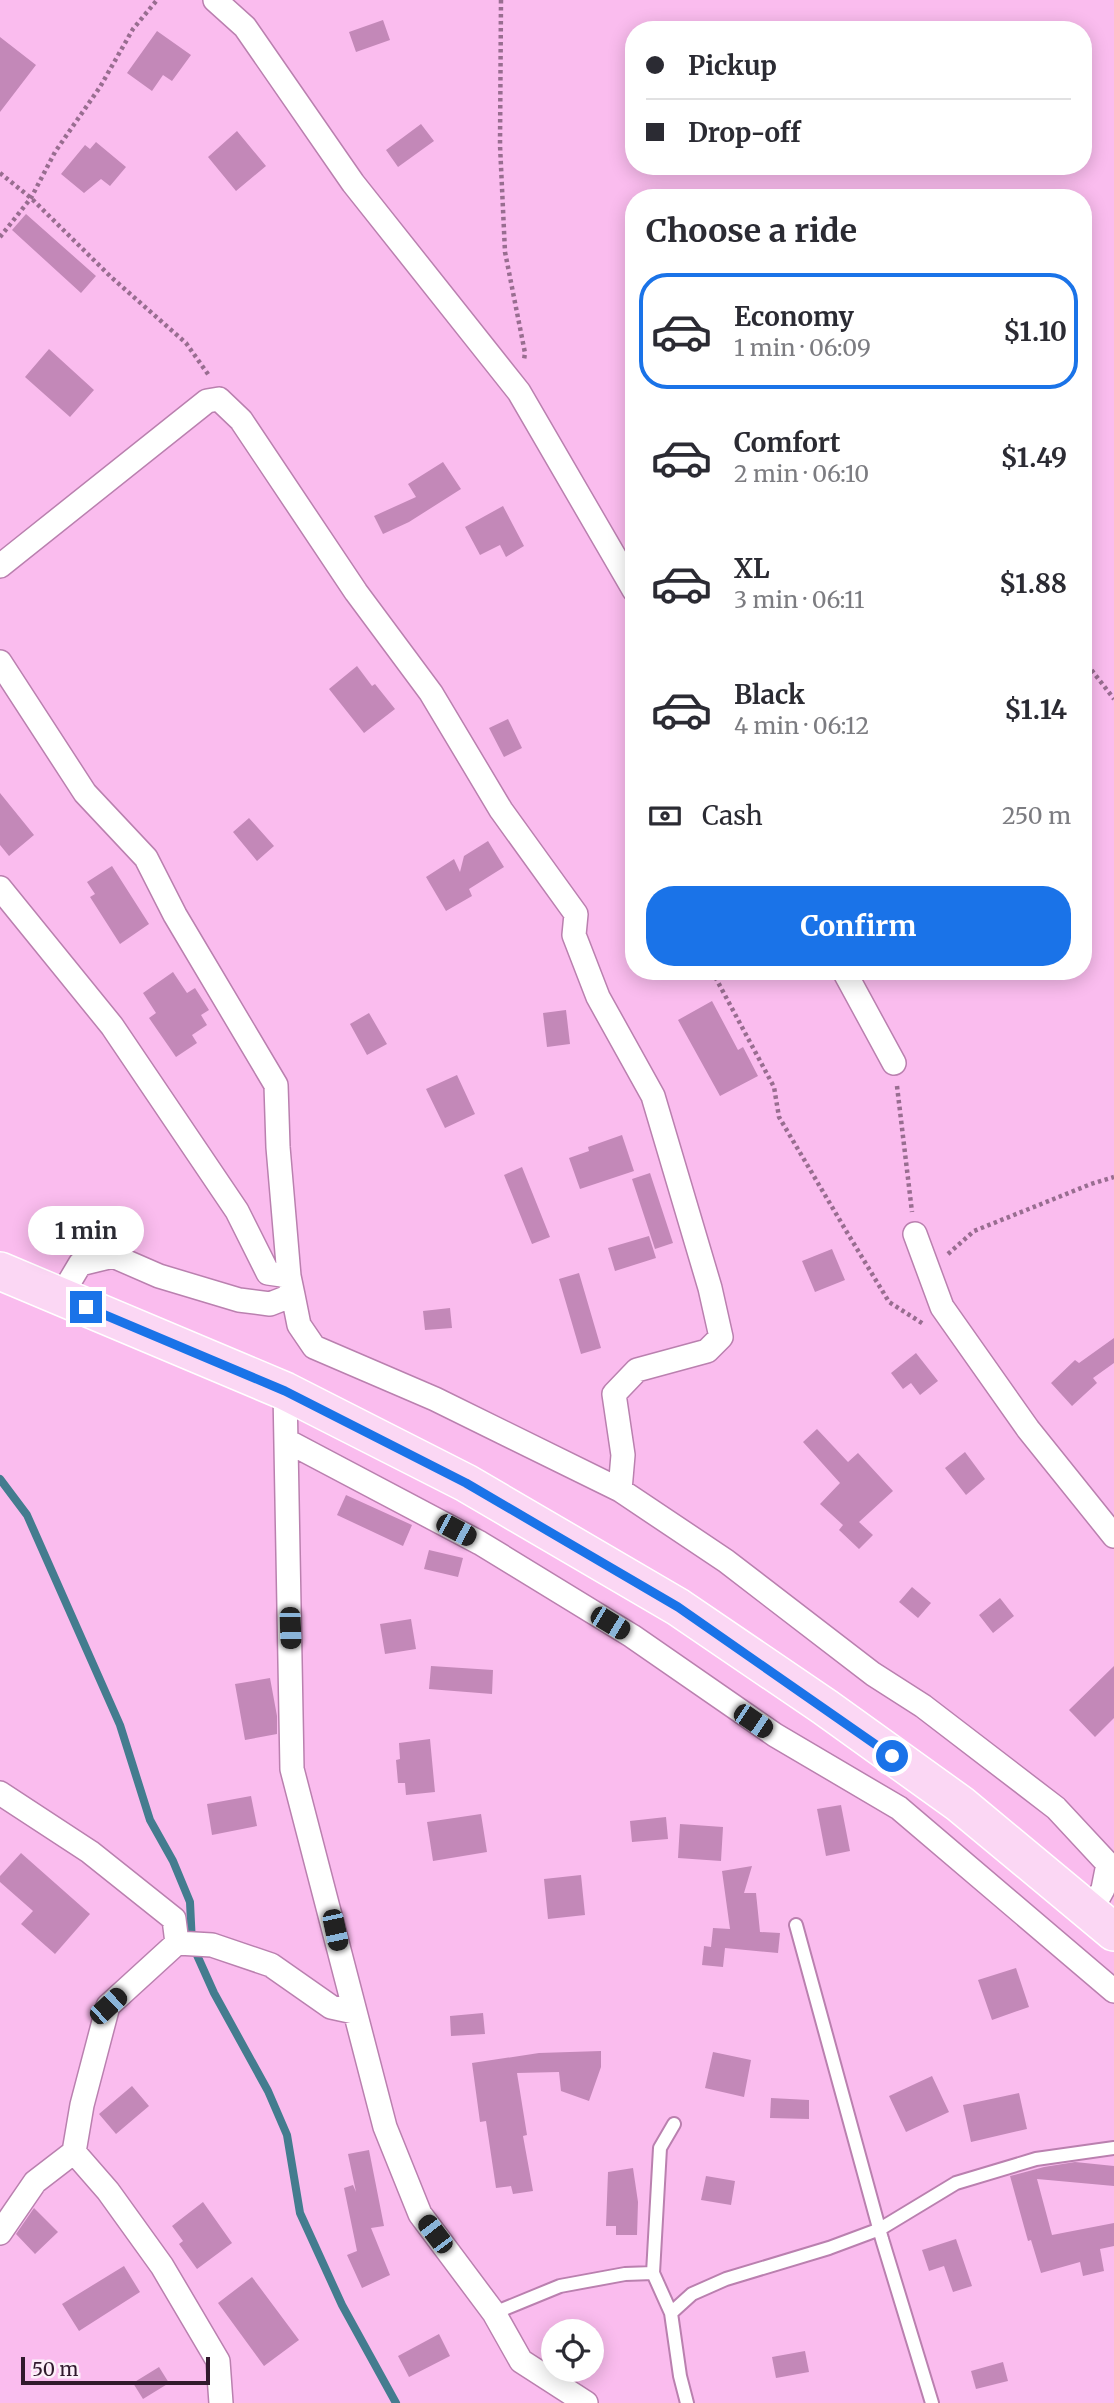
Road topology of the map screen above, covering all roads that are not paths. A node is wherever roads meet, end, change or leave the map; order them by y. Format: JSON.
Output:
{"nodes":[{"id":1,"x":215,"y":0,"type":"edge"},
{"id":2,"x":0,"y":566,"type":"edge"},
{"id":3,"x":625,"y":575,"type":"edge"},
{"id":4,"x":0,"y":662,"type":"edge"},
{"id":5,"x":0,"y":888,"type":"edge"},
{"id":6,"x":849,"y":980,"type":"edge"},
{"id":7,"x":894,"y":1063,"type":"road end"},
{"id":8,"x":915,"y":1234,"type":"road end"},
{"id":9,"x":0,"y":1270,"type":"edge"},
{"id":10,"x":291,"y":1285,"type":"junction"},
{"id":11,"x":61,"y":1296,"type":"junction"},
{"id":12,"x":285,"y":1391,"type":"junction"},
{"id":13,"x":287,"y":1441,"type":"junction"},
{"id":14,"x":620,"y":1490,"type":"junction"},
{"id":15,"x":1114,"y":1536,"type":"edge"},
{"id":16,"x":0,"y":1793,"type":"edge"},
{"id":17,"x":1102,"y":1922,"type":"edge"},
{"id":18,"x":796,"y":1925,"type":"dead end"},
{"id":19,"x":177,"y":1943,"type":"junction"},
{"id":20,"x":1114,"y":1991,"type":"edge"},
{"id":21,"x":354,"y":2012,"type":"junction"},
{"id":22,"x":674,"y":2124,"type":"dead end"},
{"id":23,"x":1114,"y":2148,"type":"edge"},
{"id":24,"x":74,"y":2152,"type":"junction"},
{"id":25,"x":880,"y":2229,"type":"junction"},
{"id":26,"x":0,"y":2233,"type":"edge"},
{"id":27,"x":653,"y":2273,"type":"junction"},
{"id":28,"x":494,"y":2313,"type":"junction"},
{"id":29,"x":671,"y":2313,"type":"junction"},
{"id":30,"x":221,"y":2403,"type":"edge"},
{"id":31,"x":586,"y":2403,"type":"edge"},
{"id":32,"x":687,"y":2403,"type":"edge"},
{"id":33,"x":932,"y":2403,"type":"edge"}],
"edges":[{"from":1,"to":3,"type":"street"},
{"from":2,"to":14,"type":"street"},
{"from":4,"to":10,"type":"street"},
{"from":5,"to":10,"type":"street"},
{"from":6,"to":7,"type":"street"},
{"from":8,"to":15,"type":"street"},
{"from":9,"to":11,"type":"main road"},
{"from":10,"to":11,"type":"street"},
{"from":10,"to":14,"type":"street"},
{"from":11,"to":12,"type":"main road"},
{"from":12,"to":13,"type":"street"},
{"from":12,"to":17,"type":"main road"},
{"from":13,"to":20,"type":"street"},
{"from":13,"to":21,"type":"street"},
{"from":14,"to":17,"type":"street"},
{"from":16,"to":19,"type":"street"},
{"from":18,"to":25,"type":"lane"},
{"from":19,"to":21,"type":"street"},
{"from":19,"to":24,"type":"street"},
{"from":21,"to":28,"type":"street"},
{"from":22,"to":27,"type":"lane"},
{"from":23,"to":25,"type":"lane"},
{"from":24,"to":26,"type":"street"},
{"from":24,"to":30,"type":"street"},
{"from":25,"to":29,"type":"lane"},
{"from":25,"to":33,"type":"lane"},
{"from":27,"to":28,"type":"lane"},
{"from":27,"to":29,"type":"lane"},
{"from":28,"to":31,"type":"street"},
{"from":29,"to":32,"type":"lane"}]}
